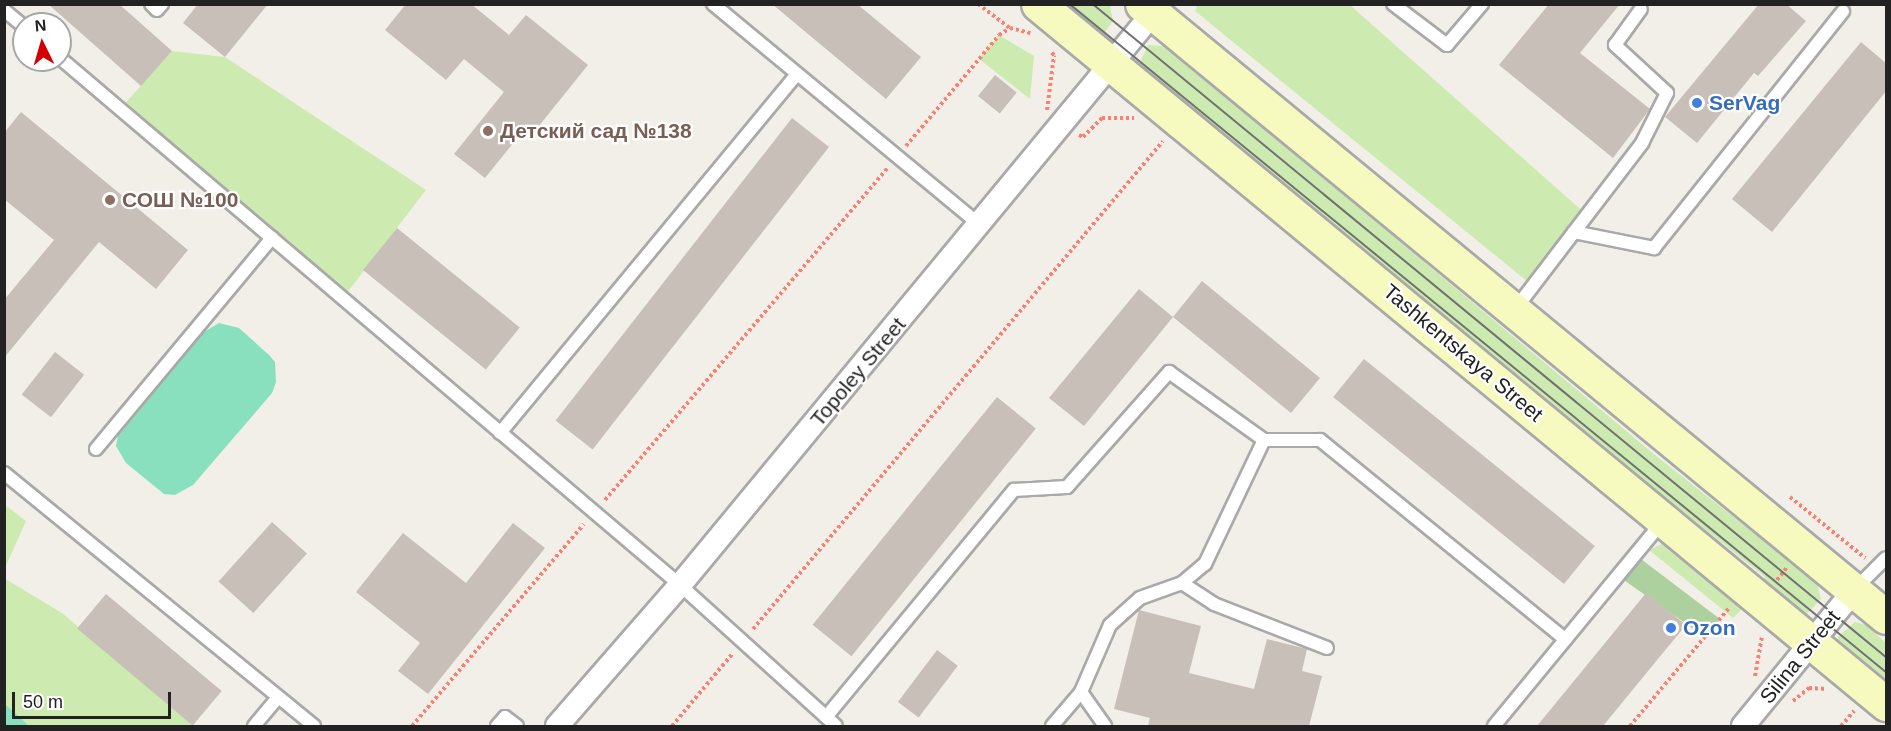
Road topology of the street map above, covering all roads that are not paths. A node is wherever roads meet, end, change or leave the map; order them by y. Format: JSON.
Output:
{"nodes":[{"id":1,"x":151,"y":4,"type":"edge"},
{"id":2,"x":162,"y":4,"type":"edge"},
{"id":3,"x":713,"y":4,"type":"edge"},
{"id":4,"x":1038,"y":4,"type":"edge"},
{"id":5,"x":1393,"y":4,"type":"edge"},
{"id":6,"x":1482,"y":4,"type":"edge"},
{"id":7,"x":1152,"y":7,"type":"edge"},
{"id":8,"x":1641,"y":9,"type":"dead end"},
{"id":9,"x":1843,"y":11,"type":"dead end"},
{"id":10,"x":1111,"y":62,"type":"junction"},
{"id":11,"x":72,"y":68,"type":"edge"},
{"id":12,"x":796,"y":75,"type":"junction"},
{"id":13,"x":980,"y":225,"type":"junction"},
{"id":14,"x":1574,"y":232,"type":"junction"},
{"id":15,"x":272,"y":238,"type":"junction"},
{"id":16,"x":1513,"y":312,"type":"junction"},
{"id":17,"x":500,"y":433,"type":"junction"},
{"id":18,"x":1264,"y":440,"type":"junction"},
{"id":19,"x":96,"y":448,"type":"dead end"},
{"id":20,"x":4,"y":473,"type":"edge"},
{"id":21,"x":1664,"y":520,"type":"junction"},
{"id":22,"x":1887,"y":558,"type":"edge"},
{"id":23,"x":1867,"y":578,"type":"junction"},
{"id":24,"x":1182,"y":583,"type":"junction"},
{"id":25,"x":680,"y":585,"type":"junction"},
{"id":26,"x":1887,"y":617,"type":"edge"},
{"id":27,"x":1565,"y":639,"type":"junction"},
{"id":28,"x":1813,"y":643,"type":"junction"},
{"id":29,"x":1327,"y":648,"type":"dead end"},
{"id":30,"x":1081,"y":692,"type":"junction"},
{"id":31,"x":277,"y":699,"type":"junction"},
{"id":32,"x":1872,"y":705,"type":"edge"},
{"id":33,"x":826,"y":717,"type":"junction"},
{"id":34,"x":254,"y":726,"type":"edge"},
{"id":35,"x":314,"y":726,"type":"edge"},
{"id":36,"x":497,"y":726,"type":"edge"},
{"id":37,"x":518,"y":726,"type":"edge"},
{"id":38,"x":557,"y":726,"type":"edge"},
{"id":39,"x":836,"y":726,"type":"edge"},
{"id":40,"x":1052,"y":726,"type":"edge"},
{"id":41,"x":1105,"y":726,"type":"edge"},
{"id":42,"x":1494,"y":726,"type":"edge"},
{"id":43,"x":1743,"y":726,"type":"edge"}],
"edges":[{"from":1,"to":2,"type":"lane"},
{"from":3,"to":12,"type":"lane"},
{"from":4,"to":10,"type":"main road","name":"Tashkentskaya Street"},
{"from":5,"to":6,"type":"lane"},
{"from":7,"to":10,"type":"street","name":"Topoley Street"},
{"from":7,"to":16,"type":"main road"},
{"from":8,"to":14,"type":"lane"},
{"from":9,"to":14,"type":"lane"},
{"from":10,"to":13,"type":"street","name":"Topoley Street"},
{"from":10,"to":21,"type":"main road","name":"Tashkentskaya Street"},
{"from":11,"to":15,"type":"lane"},
{"from":12,"to":13,"type":"lane"},
{"from":12,"to":17,"type":"lane"},
{"from":13,"to":25,"type":"street","name":"Topoley Street"},
{"from":14,"to":16,"type":"lane"},
{"from":15,"to":17,"type":"lane"},
{"from":15,"to":19,"type":"lane"},
{"from":16,"to":23,"type":"main road"},
{"from":17,"to":25,"type":"lane"},
{"from":18,"to":24,"type":"lane"},
{"from":18,"to":27,"type":"lane"},
{"from":18,"to":33,"type":"lane"},
{"from":20,"to":31,"type":"lane"},
{"from":21,"to":27,"type":"lane"},
{"from":21,"to":28,"type":"main road","name":"Tashkentskaya Street"},
{"from":22,"to":23,"type":"lane"},
{"from":23,"to":26,"type":"main road"},
{"from":23,"to":28,"type":"street","name":"Silina Street"},
{"from":24,"to":29,"type":"lane"},
{"from":24,"to":30,"type":"lane"},
{"from":25,"to":33,"type":"lane"},
{"from":25,"to":38,"type":"street","name":"Topoley Street"},
{"from":27,"to":42,"type":"lane"},
{"from":28,"to":32,"type":"main road","name":"Tashkentskaya Street"},
{"from":28,"to":43,"type":"street","name":"Silina Street"},
{"from":30,"to":40,"type":"lane"},
{"from":30,"to":41,"type":"lane"},
{"from":31,"to":34,"type":"lane"},
{"from":31,"to":35,"type":"lane"},
{"from":33,"to":39,"type":"lane"},
{"from":36,"to":37,"type":"lane"}]}
